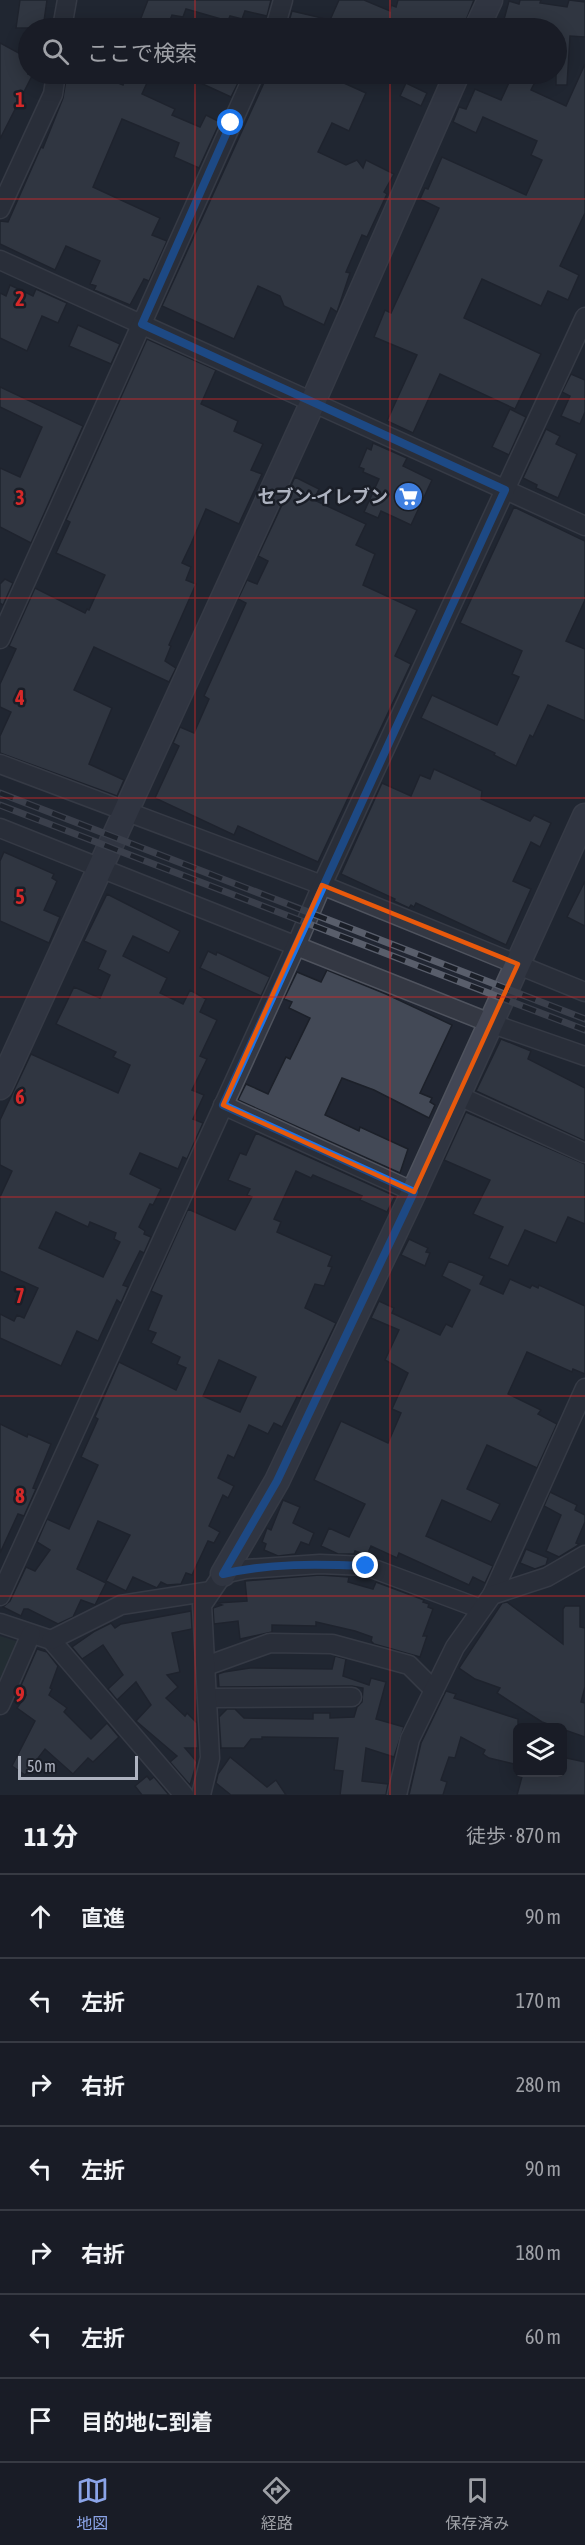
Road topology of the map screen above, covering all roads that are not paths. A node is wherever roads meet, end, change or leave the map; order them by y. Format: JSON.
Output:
{"nodes":[{"id":1,"x":67,"y":0,"type":"edge"},
{"id":2,"x":283,"y":0,"type":"edge"},
{"id":3,"x":490,"y":0,"type":"edge"},
{"id":4,"x":64,"y":18,"type":"edge"},
{"id":5,"x":278,"y":18,"type":"edge"},
{"id":6,"x":482,"y":18,"type":"edge"},
{"id":7,"x":54,"y":84,"type":"edge"},
{"id":8,"x":250,"y":84,"type":"edge"},
{"id":9,"x":453,"y":84,"type":"edge"},
{"id":10,"x":0,"y":209,"type":"edge"},
{"id":11,"x":0,"y":260,"type":"edge"},
{"id":12,"x":585,"y":317,"type":"edge"},
{"id":13,"x":142,"y":324,"type":"junction"},
{"id":14,"x":312,"y":404,"type":"junction"},
{"id":15,"x":505,"y":490,"type":"junction"},
{"id":16,"x":585,"y":526,"type":"edge"},
{"id":17,"x":0,"y":639,"type":"edge"},
{"id":18,"x":0,"y":764,"type":"edge"},
{"id":19,"x":126,"y":812,"type":"junction"},
{"id":20,"x":585,"y":816,"type":"edge"},
{"id":21,"x":0,"y":828,"type":"edge"},
{"id":22,"x":100,"y":868,"type":"junction"},
{"id":23,"x":322,"y":885,"type":"junction"},
{"id":24,"x":296,"y":946,"type":"junction"},
{"id":25,"x":518,"y":964,"type":"junction"},
{"id":26,"x":585,"y":992,"type":"edge"},
{"id":27,"x":490,"y":1023,"type":"junction"},
{"id":28,"x":585,"y":1056,"type":"edge"},
{"id":29,"x":0,"y":1087,"type":"edge"},
{"id":30,"x":457,"y":1095,"type":"junction"},
{"id":31,"x":223,"y":1105,"type":"junction"},
{"id":32,"x":585,"y":1153,"type":"edge"},
{"id":33,"x":414,"y":1192,"type":"junction"},
{"id":34,"x":585,"y":1388,"type":"edge"},
{"id":35,"x":585,"y":1555,"type":"edge"},
{"id":36,"x":217,"y":1583,"type":"junction"},
{"id":37,"x":0,"y":1596,"type":"edge"},
{"id":38,"x":486,"y":1602,"type":"junction"},
{"id":39,"x":0,"y":1623,"type":"edge"},
{"id":40,"x":31,"y":1634,"type":"junction"},
{"id":41,"x":51,"y":1640,"type":"junction"},
{"id":42,"x":206,"y":1666,"type":"junction"},
{"id":43,"x":434,"y":1689,"type":"junction"},
{"id":44,"x":207,"y":1698,"type":"junction"},
{"id":45,"x":352,"y":1698,"type":"dead end"},
{"id":46,"x":0,"y":1705,"type":"edge"},
{"id":47,"x":184,"y":1795,"type":"edge"},
{"id":48,"x":201,"y":1795,"type":"edge"},
{"id":49,"x":397,"y":1795,"type":"edge"}],
"edges":[{"from":1,"to":4,"type":"street"},
{"from":2,"to":5,"type":"street"},
{"from":3,"to":6,"type":"street"},
{"from":7,"to":10,"type":"street"},
{"from":8,"to":13,"type":"street"},
{"from":9,"to":14,"type":"street"},
{"from":11,"to":13,"type":"street"},
{"from":12,"to":15,"type":"street"},
{"from":13,"to":14,"type":"street"},
{"from":13,"to":17,"type":"street"},
{"from":14,"to":15,"type":"street"},
{"from":14,"to":19,"type":"street"},
{"from":15,"to":16,"type":"street"},
{"from":15,"to":23,"type":"street"},
{"from":18,"to":19,"type":"street"},
{"from":19,"to":22,"type":"street"},
{"from":19,"to":23,"type":"street"},
{"from":20,"to":25,"type":"street"},
{"from":21,"to":22,"type":"street"},
{"from":22,"to":24,"type":"street"},
{"from":22,"to":29,"type":"street"},
{"from":23,"to":24,"type":"street"},
{"from":23,"to":25,"type":"street"},
{"from":24,"to":27,"type":"street"},
{"from":24,"to":31,"type":"street"},
{"from":25,"to":26,"type":"street"},
{"from":25,"to":27,"type":"street"},
{"from":27,"to":28,"type":"street"},
{"from":27,"to":30,"type":"street"},
{"from":30,"to":32,"type":"street"},
{"from":30,"to":33,"type":"street"},
{"from":31,"to":33,"type":"street"},
{"from":31,"to":37,"type":"street"},
{"from":33,"to":36,"type":"street"},
{"from":34,"to":38,"type":"street"},
{"from":35,"to":38,"type":"street"},
{"from":36,"to":38,"type":"street"},
{"from":36,"to":41,"type":"street"},
{"from":36,"to":42,"type":"street"},
{"from":38,"to":43,"type":"street"},
{"from":39,"to":40,"type":"street"},
{"from":40,"to":41,"type":"street"},
{"from":40,"to":46,"type":"street"},
{"from":41,"to":47,"type":"street"},
{"from":42,"to":43,"type":"street"},
{"from":42,"to":44,"type":"street"},
{"from":43,"to":49,"type":"street"},
{"from":44,"to":45,"type":"street"},
{"from":44,"to":48,"type":"street"}]}
